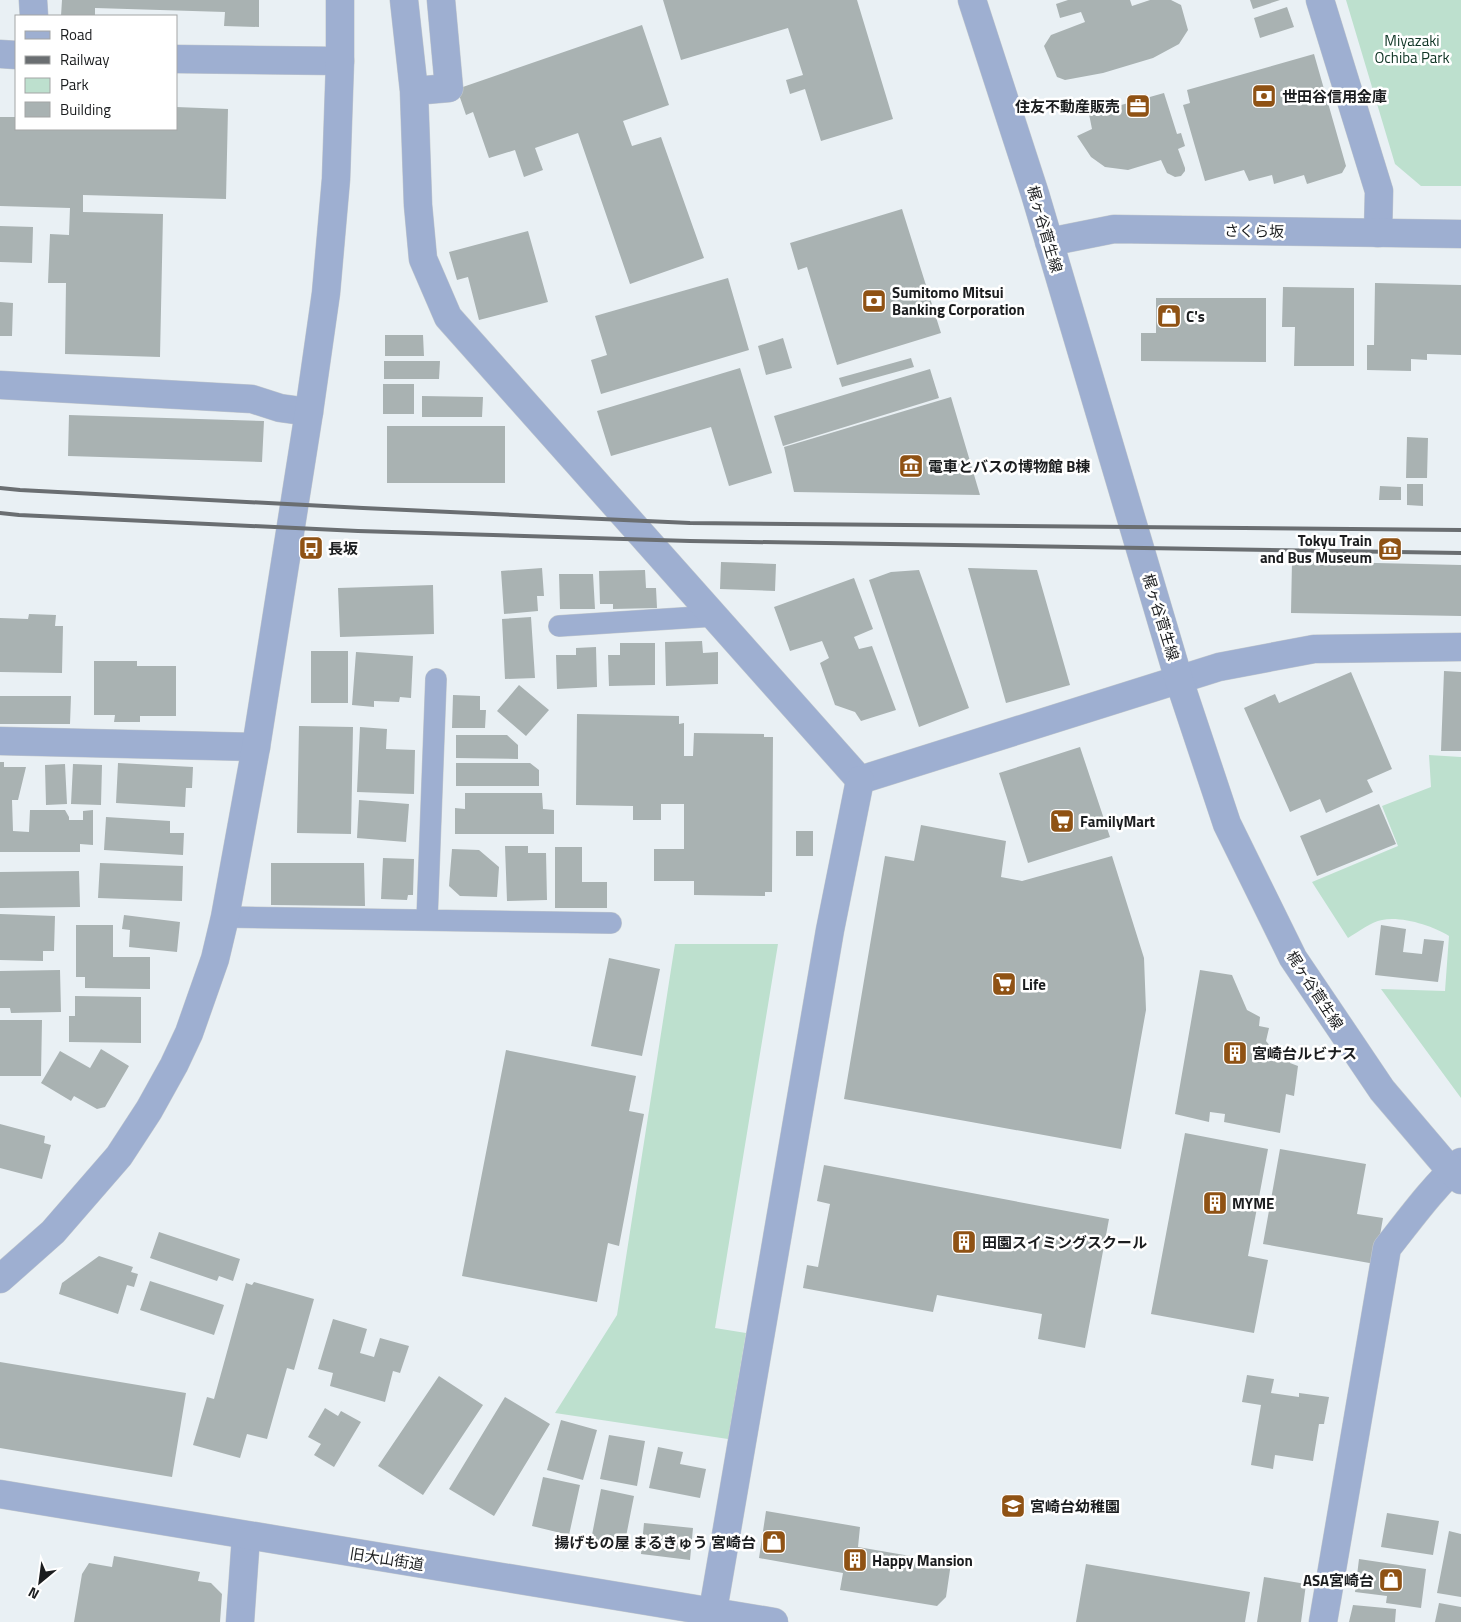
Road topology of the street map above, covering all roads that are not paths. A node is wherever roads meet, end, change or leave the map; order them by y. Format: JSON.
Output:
{"nodes":[{"id":1,"x":33,"y":0,"type":"edge"},
{"id":2,"x":340,"y":0,"type":"edge"},
{"id":3,"x":404,"y":0,"type":"edge"},
{"id":4,"x":441,"y":0,"type":"edge"},
{"id":5,"x":972,"y":0,"type":"edge"},
{"id":6,"x":1320,"y":0,"type":"edge"},
{"id":7,"x":34,"y":15,"type":"edge"},
{"id":8,"x":0,"y":54,"type":"edge"},
{"id":9,"x":15,"y":55,"type":"edge"},
{"id":10,"x":178,"y":59,"type":"edge"},
{"id":11,"x":340,"y":62,"type":"junction"},
{"id":12,"x":414,"y":91,"type":"junction"},
{"id":13,"x":1378,"y":233,"type":"junction"},
{"id":14,"x":1461,"y":234,"type":"edge"},
{"id":15,"x":1049,"y":242,"type":"junction"},
{"id":16,"x":0,"y":385,"type":"edge"},
{"id":17,"x":309,"y":412,"type":"junction"},
{"id":18,"x":714,"y":616,"type":"junction"},
{"id":19,"x":559,"y":626,"type":"dead end"},
{"id":20,"x":1461,"y":647,"type":"edge"},
{"id":21,"x":436,"y":678,"type":"dead end"},
{"id":22,"x":1179,"y":680,"type":"junction"},
{"id":23,"x":0,"y":741,"type":"edge"},
{"id":24,"x":256,"y":747,"type":"junction"},
{"id":25,"x":860,"y":780,"type":"junction"},
{"id":26,"x":225,"y":917,"type":"junction"},
{"id":27,"x":427,"y":920,"type":"junction"},
{"id":28,"x":611,"y":923,"type":"dead end"},
{"id":29,"x":1458,"y":1171,"type":"edge"},
{"id":30,"x":0,"y":1279,"type":"edge"},
{"id":31,"x":0,"y":1494,"type":"edge"},
{"id":32,"x":246,"y":1536,"type":"junction"},
{"id":33,"x":712,"y":1617,"type":"edge"},
{"id":34,"x":240,"y":1622,"type":"edge"},
{"id":35,"x":774,"y":1622,"type":"edge"},
{"id":36,"x":1323,"y":1622,"type":"edge"}],
"edges":[{"from":1,"to":7,"type":"street"},
{"from":2,"to":11,"type":"street"},
{"from":3,"to":12,"type":"street"},
{"from":4,"to":12,"type":"street"},
{"from":5,"to":15,"type":"street","name":"梶ヶ谷菅生線"},
{"from":6,"to":13,"type":"street"},
{"from":8,"to":9,"type":"street"},
{"from":10,"to":11,"type":"street"},
{"from":11,"to":17,"type":"street"},
{"from":12,"to":18,"type":"street"},
{"from":13,"to":14,"type":"street","name":"さくら坂"},
{"from":13,"to":15,"type":"street","name":"さくら坂"},
{"from":15,"to":22,"type":"street","name":"梶ヶ谷菅生線"},
{"from":16,"to":17,"type":"street"},
{"from":17,"to":24,"type":"street"},
{"from":18,"to":19,"type":"lane"},
{"from":18,"to":25,"type":"street"},
{"from":20,"to":22,"type":"street"},
{"from":21,"to":27,"type":"lane"},
{"from":22,"to":25,"type":"street"},
{"from":22,"to":29,"type":"street","name":"梶ヶ谷菅生線"},
{"from":23,"to":24,"type":"street"},
{"from":24,"to":26,"type":"street"},
{"from":25,"to":33,"type":"street"},
{"from":26,"to":27,"type":"lane"},
{"from":26,"to":30,"type":"street"},
{"from":27,"to":28,"type":"lane"},
{"from":29,"to":36,"type":"street"},
{"from":31,"to":32,"type":"street","name":"旧大山街道"},
{"from":32,"to":33,"type":"street","name":"旧大山街道"},
{"from":32,"to":34,"type":"street"},
{"from":33,"to":35,"type":"street","name":"旧大山街道"}]}
